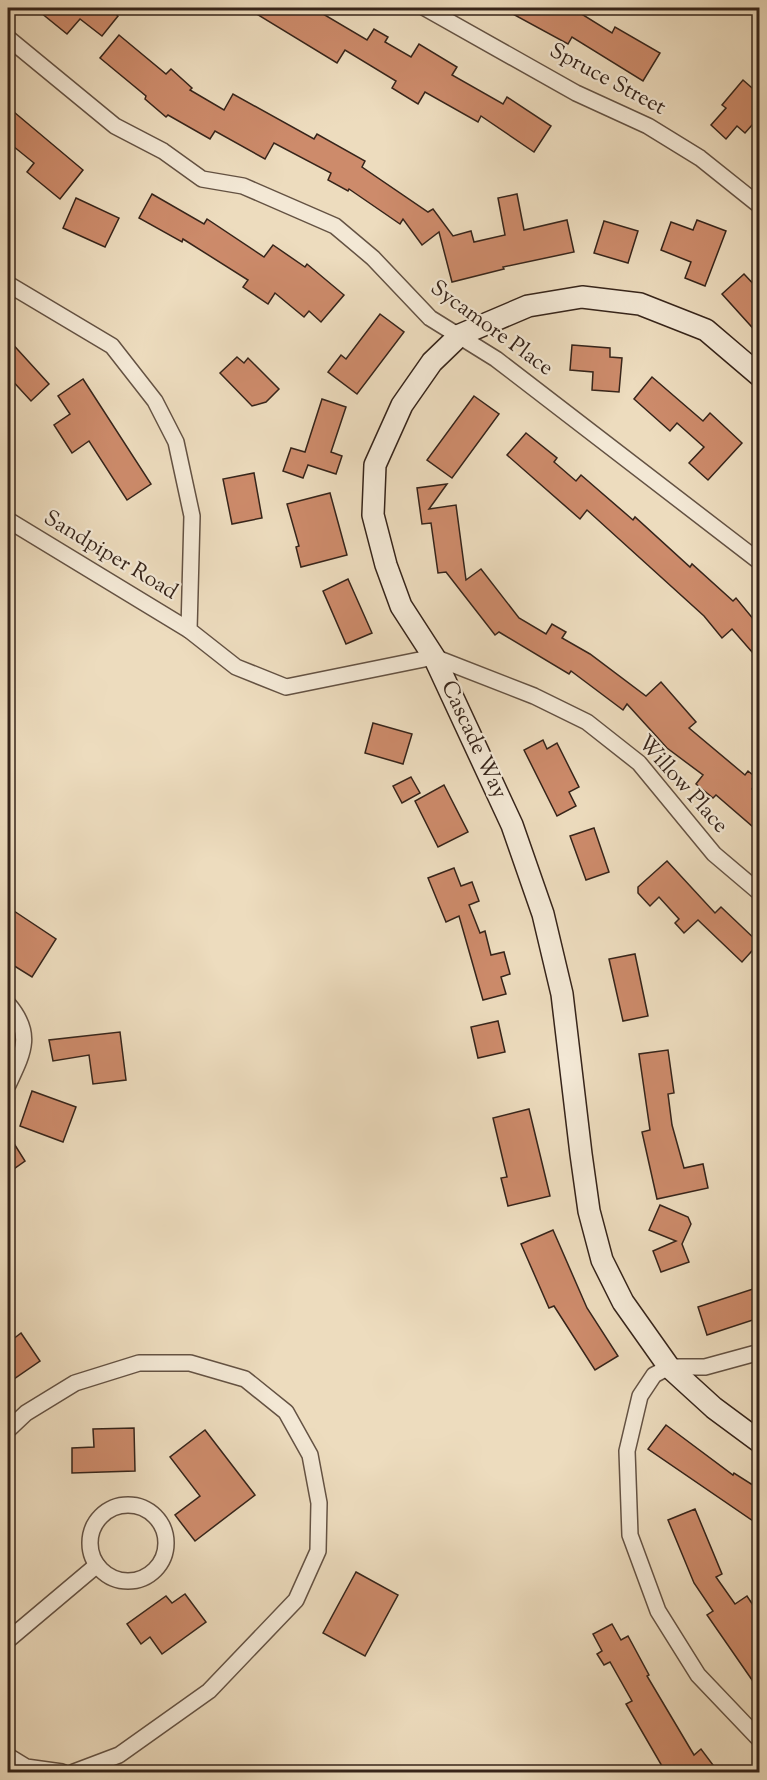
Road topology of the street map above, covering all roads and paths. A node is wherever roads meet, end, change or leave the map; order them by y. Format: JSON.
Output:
{"nodes":[{"id":1,"x":426,"y":8,"type":"edge"},
{"id":2,"x":8,"y":38,"type":"edge"},
{"id":3,"x":759,"y":206,"type":"edge"},
{"id":4,"x":8,"y":284,"type":"edge"},
{"id":5,"x":460,"y":335,"type":"junction"},
{"id":6,"x":759,"y":376,"type":"edge"},
{"id":7,"x":8,"y":520,"type":"edge"},
{"id":8,"x":759,"y":562,"type":"edge"},
{"id":9,"x":189,"y":630,"type":"junction"},
{"id":10,"x":434,"y":657,"type":"junction"},
{"id":11,"x":759,"y":893,"type":"edge"},
{"id":12,"x":8,"y":1004,"type":"edge"},
{"id":13,"x":8,"y":1085,"type":"edge"},
{"id":14,"x":759,"y":1352,"type":"edge"},
{"id":15,"x":669,"y":1367,"type":"junction"},
{"id":16,"x":8,"y":1430,"type":"edge"},
{"id":17,"x":759,"y":1442,"type":"edge"},
{"id":18,"x":97,"y":1565,"type":"junction"},
{"id":19,"x":8,"y":1640,"type":"edge"},
{"id":20,"x":759,"y":1740,"type":"edge"},
{"id":21,"x":8,"y":1756,"type":"edge"},
{"id":22,"x":62,"y":1773,"type":"edge"},
{"id":23,"x":74,"y":1773,"type":"edge"}],
"edges":[{"from":1,"to":3,"type":"street","name":"Spruce Street"},
{"from":2,"to":5,"type":"street","name":"Sycamore Place"},
{"from":4,"to":9,"type":"street"},
{"from":5,"to":6,"type":"street","name":"Cascade Way"},
{"from":5,"to":8,"type":"street","name":"Sycamore Place"},
{"from":5,"to":10,"type":"street","name":"Cascade Way"},
{"from":7,"to":9,"type":"street","name":"Sandpiper Road"},
{"from":9,"to":10,"type":"street","name":"Sandpiper Road"},
{"from":10,"to":11,"type":"street","name":"Willow Place"},
{"from":10,"to":15,"type":"street","name":"Cascade Way"},
{"from":12,"to":13,"type":"street"},
{"from":14,"to":15,"type":"street"},
{"from":15,"to":17,"type":"street","name":"Cascade Way"},
{"from":15,"to":20,"type":"street"},
{"from":16,"to":23,"type":"street"},
{"from":18,"to":18,"type":"street"},
{"from":18,"to":19,"type":"street"},
{"from":21,"to":22,"type":"street"}]}
